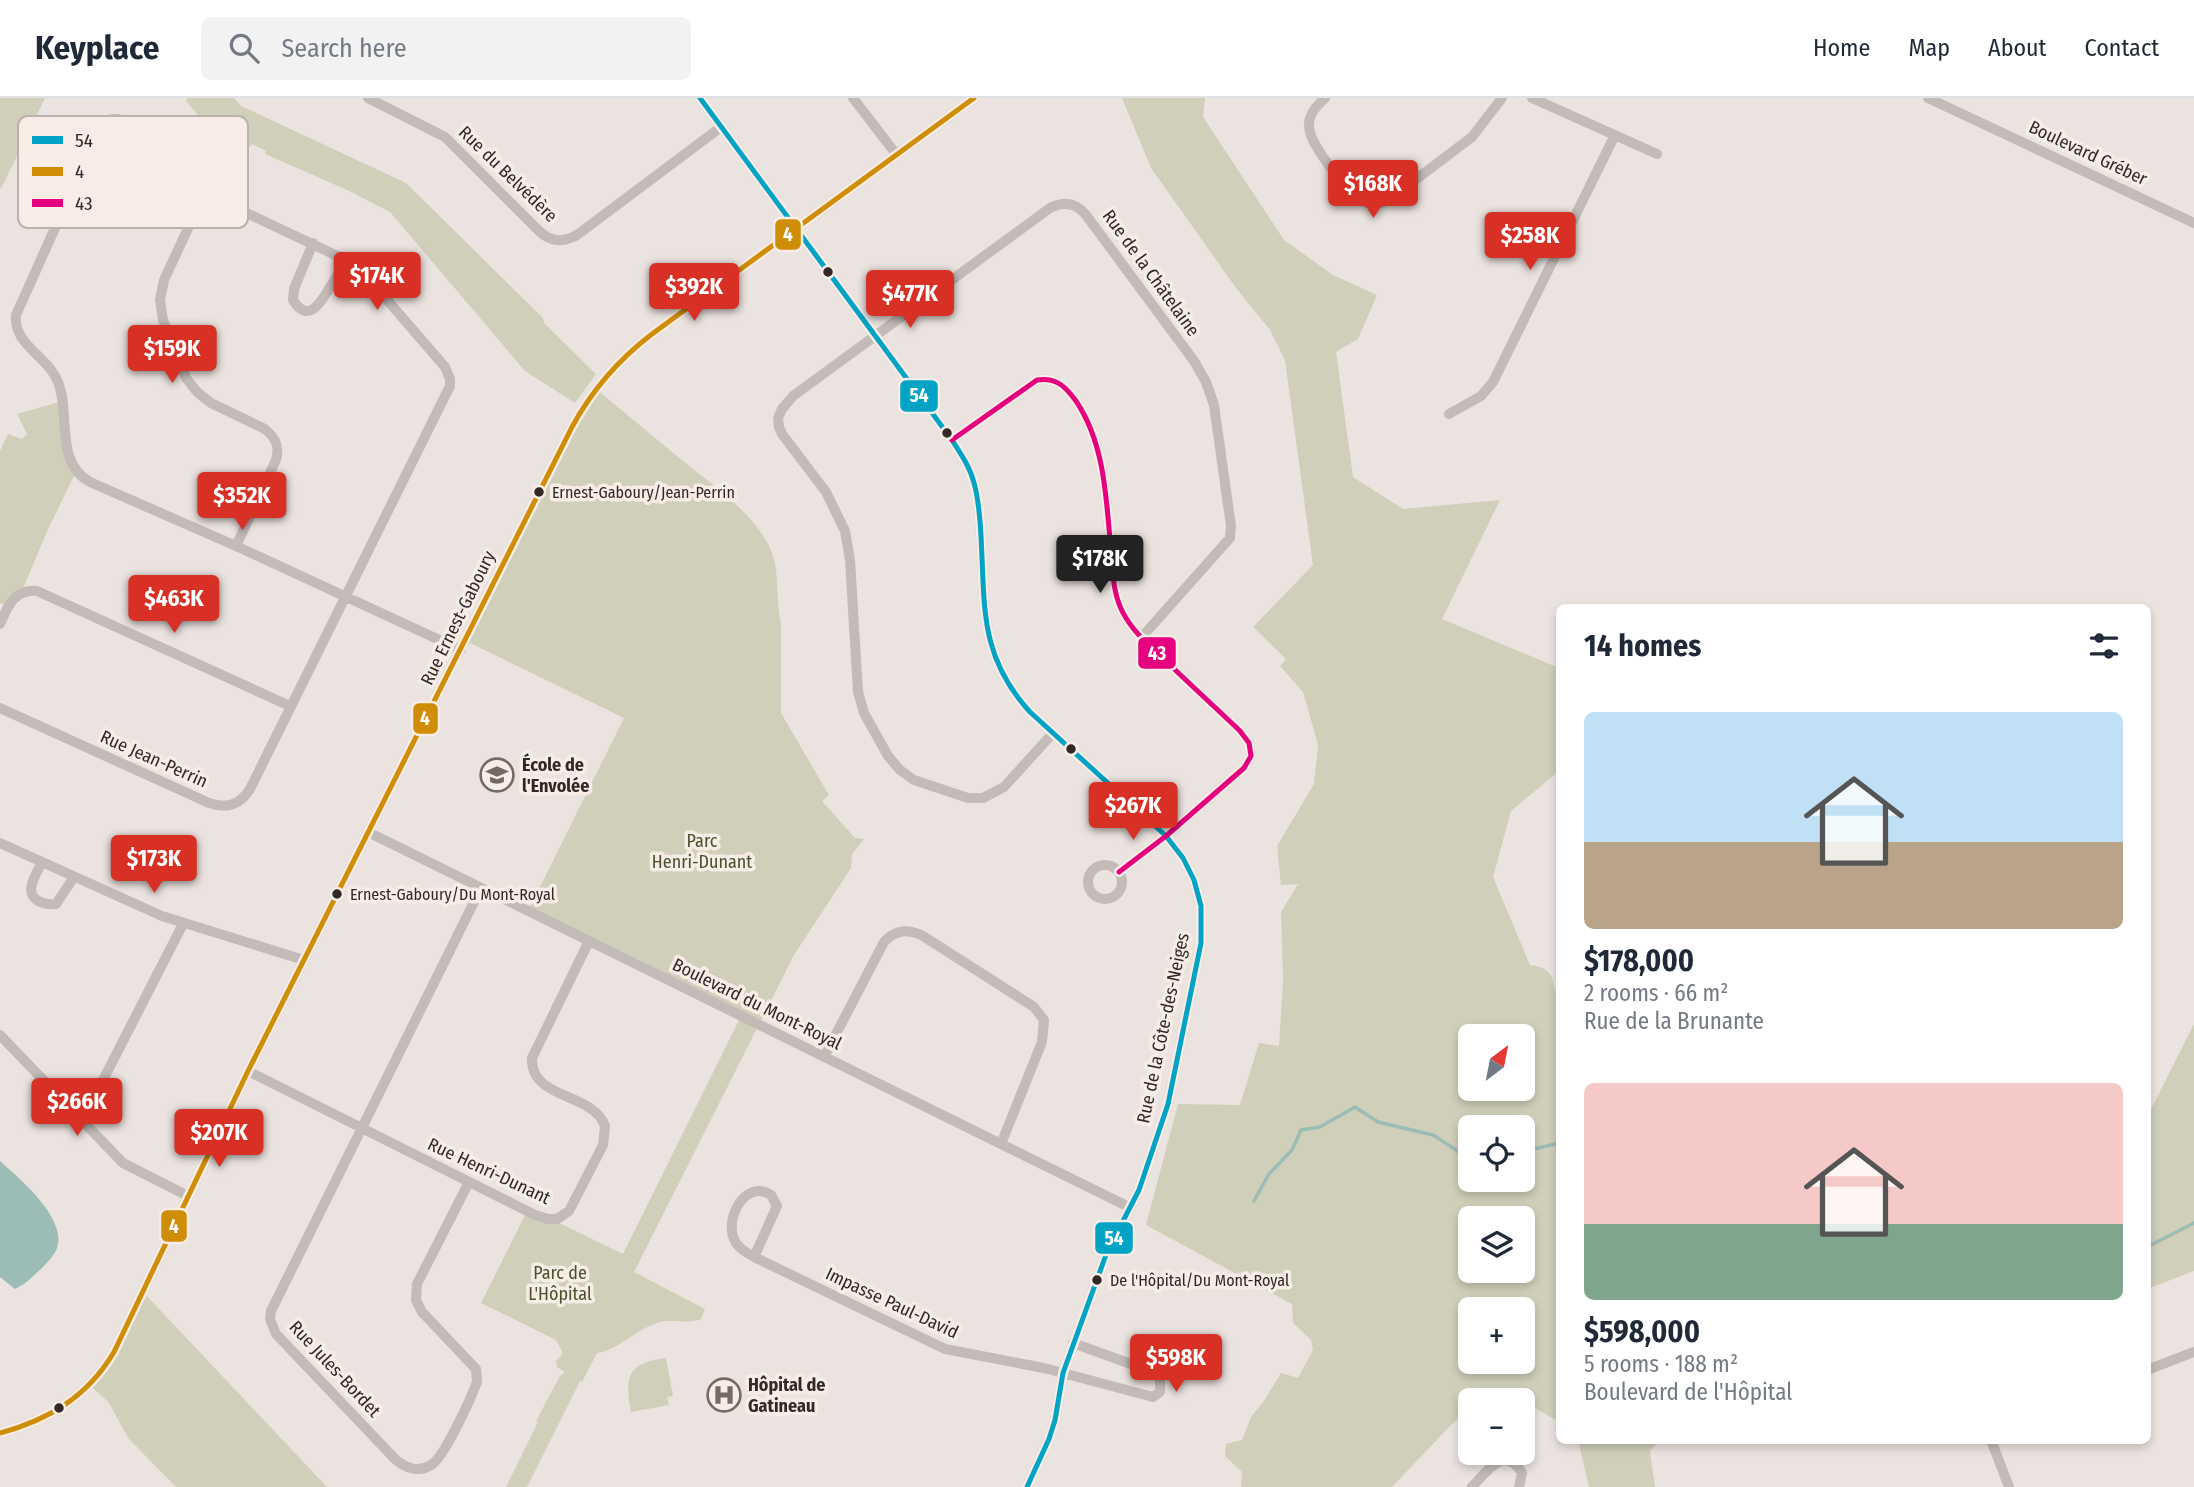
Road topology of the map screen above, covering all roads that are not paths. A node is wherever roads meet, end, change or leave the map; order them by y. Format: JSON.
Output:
{"nodes":[{"id":1,"x":700,"y":98,"type":"edge"},
{"id":2,"x":853,"y":98,"type":"edge"},
{"id":3,"x":974,"y":98,"type":"edge"},
{"id":4,"x":1325,"y":98,"type":"edge"},
{"id":5,"x":1502,"y":98,"type":"edge"},
{"id":6,"x":1532,"y":98,"type":"edge"},
{"id":7,"x":1928,"y":98,"type":"edge"},
{"id":8,"x":372,"y":99,"type":"edge"},
{"id":9,"x":721,"y":127,"type":"junction"},
{"id":10,"x":1615,"y":135,"type":"junction"},
{"id":11,"x":896,"y":154,"type":"junction"},
{"id":12,"x":1657,"y":155,"type":"dead end"},
{"id":13,"x":248,"y":214,"type":"edge"},
{"id":14,"x":2194,"y":223,"type":"edge"},
{"id":15,"x":54,"y":228,"type":"edge"},
{"id":16,"x":188,"y":228,"type":"edge"},
{"id":17,"x":796,"y":228,"type":"junction"},
{"id":18,"x":313,"y":243,"type":"junction"},
{"id":19,"x":348,"y":261,"type":"junction"},
{"id":20,"x":875,"y":336,"type":"junction"},
{"id":21,"x":1449,"y":414,"type":"dead end"},
{"id":22,"x":952,"y":440,"type":"junction"},
{"id":23,"x":236,"y":546,"type":"junction"},
{"id":24,"x":345,"y":598,"type":"junction"},
{"id":25,"x":0,"y":624,"type":"edge"},
{"id":26,"x":1141,"y":638,"type":"junction"},
{"id":27,"x":461,"y":650,"type":"junction"},
{"id":28,"x":290,"y":706,"type":"junction"},
{"id":29,"x":0,"y":708,"type":"edge"},
{"id":30,"x":1053,"y":733,"type":"junction"},
{"id":31,"x":370,"y":833,"type":"junction"},
{"id":32,"x":1166,"y":836,"type":"junction"},
{"id":33,"x":0,"y":843,"type":"edge"},
{"id":34,"x":42,"y":862,"type":"junction"},
{"id":35,"x":1119,"y":873,"type":"dead end"},
{"id":36,"x":74,"y":877,"type":"junction"},
{"id":37,"x":481,"y":888,"type":"junction"},
{"id":38,"x":183,"y":924,"type":"junction"},
{"id":39,"x":589,"y":941,"type":"junction"},
{"id":40,"x":303,"y":960,"type":"junction"},
{"id":41,"x":0,"y":1035,"type":"edge"},
{"id":42,"x":824,"y":1057,"type":"junction"},
{"id":43,"x":248,"y":1072,"type":"junction"},
{"id":44,"x":82,"y":1121,"type":"junction"},
{"id":45,"x":361,"y":1128,"type":"junction"},
{"id":46,"x":1001,"y":1144,"type":"junction"},
{"id":47,"x":469,"y":1182,"type":"junction"},
{"id":48,"x":188,"y":1196,"type":"junction"},
{"id":49,"x":1129,"y":1207,"type":"junction"},
{"id":50,"x":754,"y":1256,"type":"junction"},
{"id":51,"x":1073,"y":1343,"type":"junction"},
{"id":52,"x":2194,"y":1352,"type":"edge"},
{"id":53,"x":2151,"y":1368,"type":"edge"},
{"id":54,"x":1063,"y":1373,"type":"junction"},
{"id":55,"x":0,"y":1433,"type":"edge"},
{"id":56,"x":1993,"y":1444,"type":"edge"},
{"id":57,"x":1027,"y":1487,"type":"edge"},
{"id":58,"x":1472,"y":1487,"type":"edge"},
{"id":59,"x":1519,"y":1487,"type":"edge"},
{"id":60,"x":2009,"y":1487,"type":"edge"}],
"edges":[{"from":1,"to":9,"type":"street","name":"Rue de la Côte-des-Neiges"},
{"from":2,"to":11,"type":"street"},
{"from":3,"to":11,"type":"street","name":"Rue Ernest-Gaboury"},
{"from":4,"to":5,"type":"street"},
{"from":6,"to":10,"type":"street"},
{"from":7,"to":14,"type":"street","name":"Boulevard Gréber"},
{"from":8,"to":9,"type":"street","name":"Rue du Belvédère"},
{"from":9,"to":17,"type":"street","name":"Rue de la Côte-des-Neiges"},
{"from":10,"to":12,"type":"street"},
{"from":10,"to":21,"type":"street"},
{"from":11,"to":17,"type":"street","name":"Rue Ernest-Gaboury"},
{"from":13,"to":18,"type":"street","name":"Rue Jean-Perrin"},
{"from":15,"to":23,"type":"street"},
{"from":16,"to":23,"type":"street"},
{"from":17,"to":20,"type":"street","name":"Rue de la Côte-des-Neiges"},
{"from":17,"to":27,"type":"street","name":"Rue Ernest-Gaboury"},
{"from":18,"to":19,"type":"street","name":"Rue Jean-Perrin"},
{"from":18,"to":19,"type":"street"},
{"from":19,"to":24,"type":"street","name":"Rue Jean-Perrin"},
{"from":20,"to":22,"type":"street","name":"Rue de la Côte-des-Neiges"},
{"from":20,"to":26,"type":"street","name":"Rue de la Châtelaine"},
{"from":20,"to":30,"type":"street","name":"Rue de la Châtelaine"},
{"from":22,"to":26,"type":"street"},
{"from":22,"to":30,"type":"street","name":"Rue de la Côte-des-Neiges"},
{"from":23,"to":24,"type":"street"},
{"from":24,"to":27,"type":"street"},
{"from":24,"to":28,"type":"street","name":"Rue Jean-Perrin"},
{"from":25,"to":28,"type":"street"},
{"from":26,"to":32,"type":"street"},
{"from":27,"to":31,"type":"street","name":"Rue Ernest-Gaboury"},
{"from":28,"to":29,"type":"street","name":"Rue Jean-Perrin"},
{"from":30,"to":32,"type":"street","name":"Rue de la Côte-des-Neiges"},
{"from":31,"to":37,"type":"street","name":"Boulevard du Mont-Royal"},
{"from":31,"to":40,"type":"street","name":"Rue Ernest-Gaboury"},
{"from":32,"to":35,"type":"street"},
{"from":32,"to":49,"type":"street","name":"Rue de la Côte-des-Neiges"},
{"from":33,"to":34,"type":"street"},
{"from":34,"to":36,"type":"street"},
{"from":34,"to":36,"type":"street"},
{"from":36,"to":38,"type":"street"},
{"from":37,"to":39,"type":"street","name":"Boulevard du Mont-Royal"},
{"from":37,"to":45,"type":"street","name":"Rue Jules-Bordet"},
{"from":38,"to":40,"type":"street"},
{"from":38,"to":44,"type":"street"},
{"from":39,"to":42,"type":"street","name":"Boulevard du Mont-Royal"},
{"from":39,"to":47,"type":"street","name":"Rue Henri-Dunant"},
{"from":40,"to":43,"type":"street","name":"Rue Ernest-Gaboury"},
{"from":41,"to":44,"type":"street"},
{"from":42,"to":46,"type":"street","name":"Boulevard du Mont-Royal"},
{"from":42,"to":46,"type":"street"},
{"from":43,"to":45,"type":"street","name":"Rue Henri-Dunant"},
{"from":43,"to":48,"type":"street","name":"Rue Ernest-Gaboury"},
{"from":44,"to":48,"type":"street"},
{"from":45,"to":47,"type":"street","name":"Rue Henri-Dunant"},
{"from":45,"to":47,"type":"street","name":"Rue Jules-Bordet"},
{"from":46,"to":49,"type":"street","name":"Boulevard du Mont-Royal"},
{"from":48,"to":55,"type":"street","name":"Rue Ernest-Gaboury"},
{"from":49,"to":51,"type":"street","name":"Rue de la Côte-des-Neiges"},
{"from":50,"to":50,"type":"street","name":"Impasse Paul-David"},
{"from":50,"to":54,"type":"street","name":"Impasse Paul-David"},
{"from":51,"to":54,"type":"street","name":"Rue de la Côte-des-Neiges"},
{"from":51,"to":54,"type":"street","name":"Impasse Paul-David"},
{"from":52,"to":53,"type":"street"},
{"from":54,"to":57,"type":"street","name":"Rue de la Côte-des-Neiges"},
{"from":56,"to":60,"type":"street"},
{"from":58,"to":59,"type":"street"}]}
